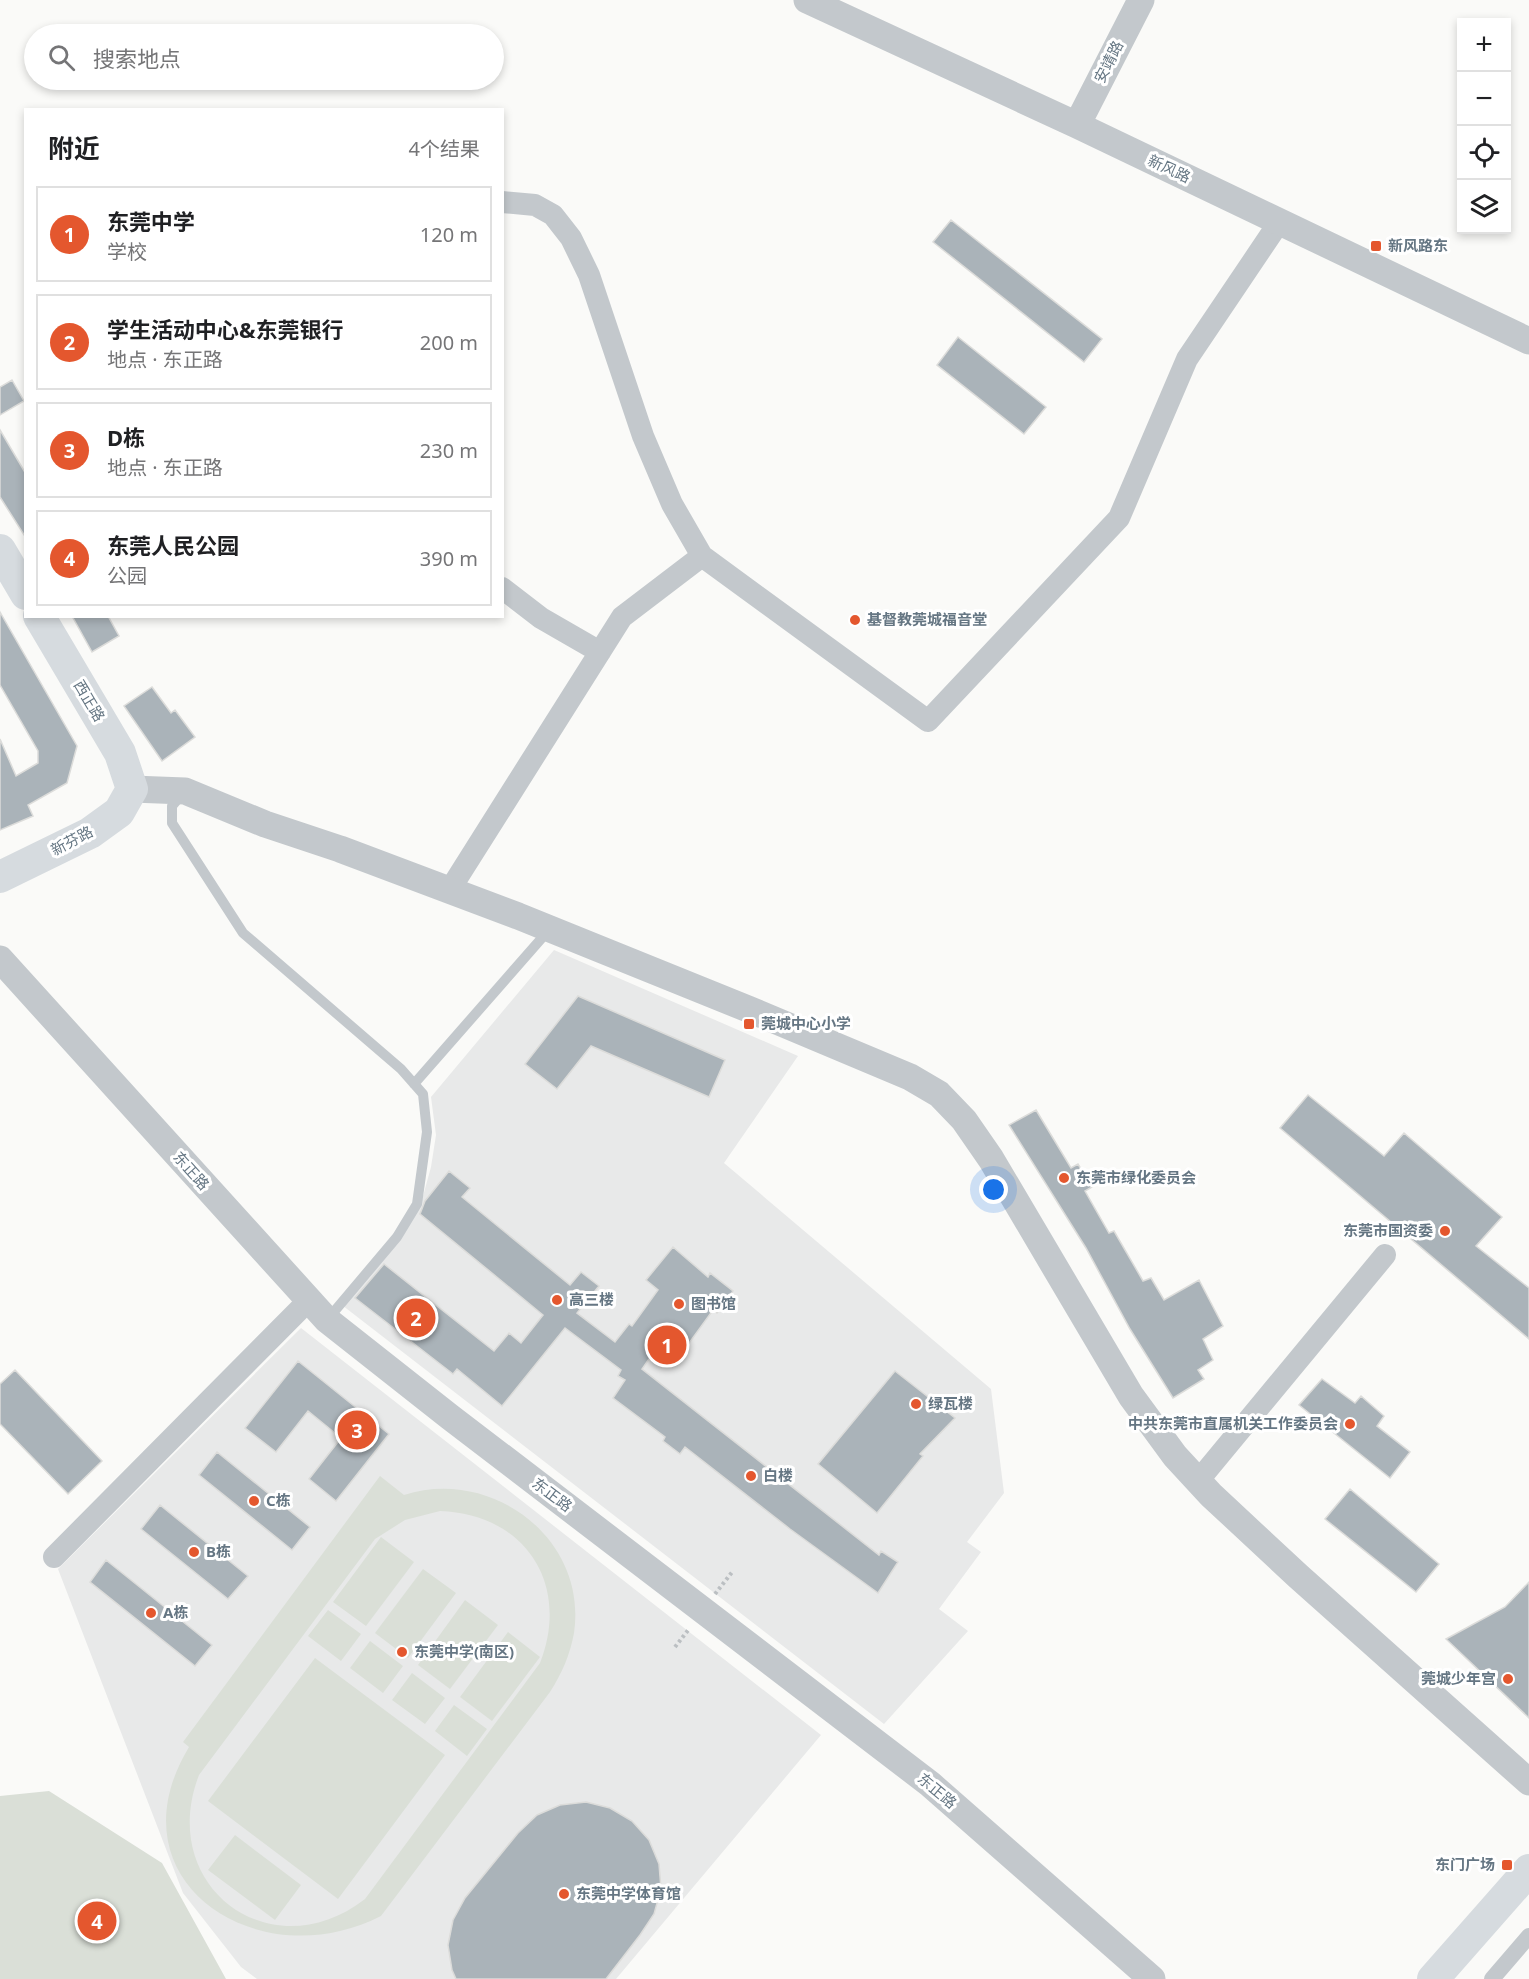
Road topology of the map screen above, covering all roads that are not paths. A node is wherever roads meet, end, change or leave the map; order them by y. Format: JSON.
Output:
{"nodes":[{"id":1,"x":807,"y":0,"type":"edge"},
{"id":2,"x":1142,"y":0,"type":"edge"},
{"id":3,"x":1077,"y":125,"type":"junction"},
{"id":4,"x":504,"y":202,"type":"edge"},
{"id":5,"x":1280,"y":221,"type":"junction"},
{"id":6,"x":1529,"y":341,"type":"edge"},
{"id":7,"x":0,"y":550,"type":"edge"},
{"id":8,"x":702,"y":556,"type":"junction"},
{"id":9,"x":504,"y":590,"type":"edge"},
{"id":10,"x":24,"y":591,"type":"edge"},
{"id":11,"x":40,"y":618,"type":"edge"},
{"id":12,"x":600,"y":652,"type":"junction"},
{"id":13,"x":132,"y":789,"type":"junction"},
{"id":14,"x":186,"y":791,"type":"junction"},
{"id":15,"x":0,"y":877,"type":"edge"},
{"id":16,"x":449,"y":891,"type":"junction"},
{"id":17,"x":550,"y":929,"type":"junction"},
{"id":18,"x":0,"y":959,"type":"edge"},
{"id":19,"x":414,"y":1084,"type":"junction"},
{"id":20,"x":1385,"y":1255,"type":"dead end"},
{"id":21,"x":308,"y":1301,"type":"junction"},
{"id":22,"x":327,"y":1320,"type":"junction"},
{"id":23,"x":1198,"y":1481,"type":"junction"},
{"id":24,"x":54,"y":1557,"type":"dead end"},
{"id":25,"x":1529,"y":1782,"type":"edge"},
{"id":26,"x":1529,"y":1870,"type":"edge"},
{"id":27,"x":1529,"y":1936,"type":"edge"},
{"id":28,"x":1152,"y":1979,"type":"edge"},
{"id":29,"x":1433,"y":1979,"type":"edge"},
{"id":30,"x":1491,"y":1979,"type":"edge"}],
"edges":[{"from":1,"to":3,"type":"street","name":"新风路"},
{"from":2,"to":3,"type":"street","name":"安靖路"},
{"from":3,"to":5,"type":"street","name":"新风路"},
{"from":4,"to":8,"type":"street"},
{"from":5,"to":6,"type":"street","name":"新风路"},
{"from":5,"to":8,"type":"street"},
{"from":7,"to":10,"type":"main road"},
{"from":8,"to":12,"type":"street"},
{"from":9,"to":12,"type":"street"},
{"from":11,"to":13,"type":"main road","name":"西正路"},
{"from":12,"to":16,"type":"street"},
{"from":13,"to":14,"type":"street"},
{"from":13,"to":15,"type":"main road","name":"新芬路"},
{"from":14,"to":16,"type":"street"},
{"from":14,"to":19,"type":"lane"},
{"from":16,"to":17,"type":"street"},
{"from":17,"to":19,"type":"lane"},
{"from":17,"to":23,"type":"street"},
{"from":18,"to":21,"type":"street","name":"东正路"},
{"from":19,"to":22,"type":"lane"},
{"from":20,"to":23,"type":"street"},
{"from":21,"to":22,"type":"street","name":"东正路"},
{"from":21,"to":24,"type":"street"},
{"from":22,"to":28,"type":"street","name":"东正路"},
{"from":23,"to":25,"type":"street"},
{"from":26,"to":29,"type":"main road"},
{"from":27,"to":30,"type":"street"}]}
